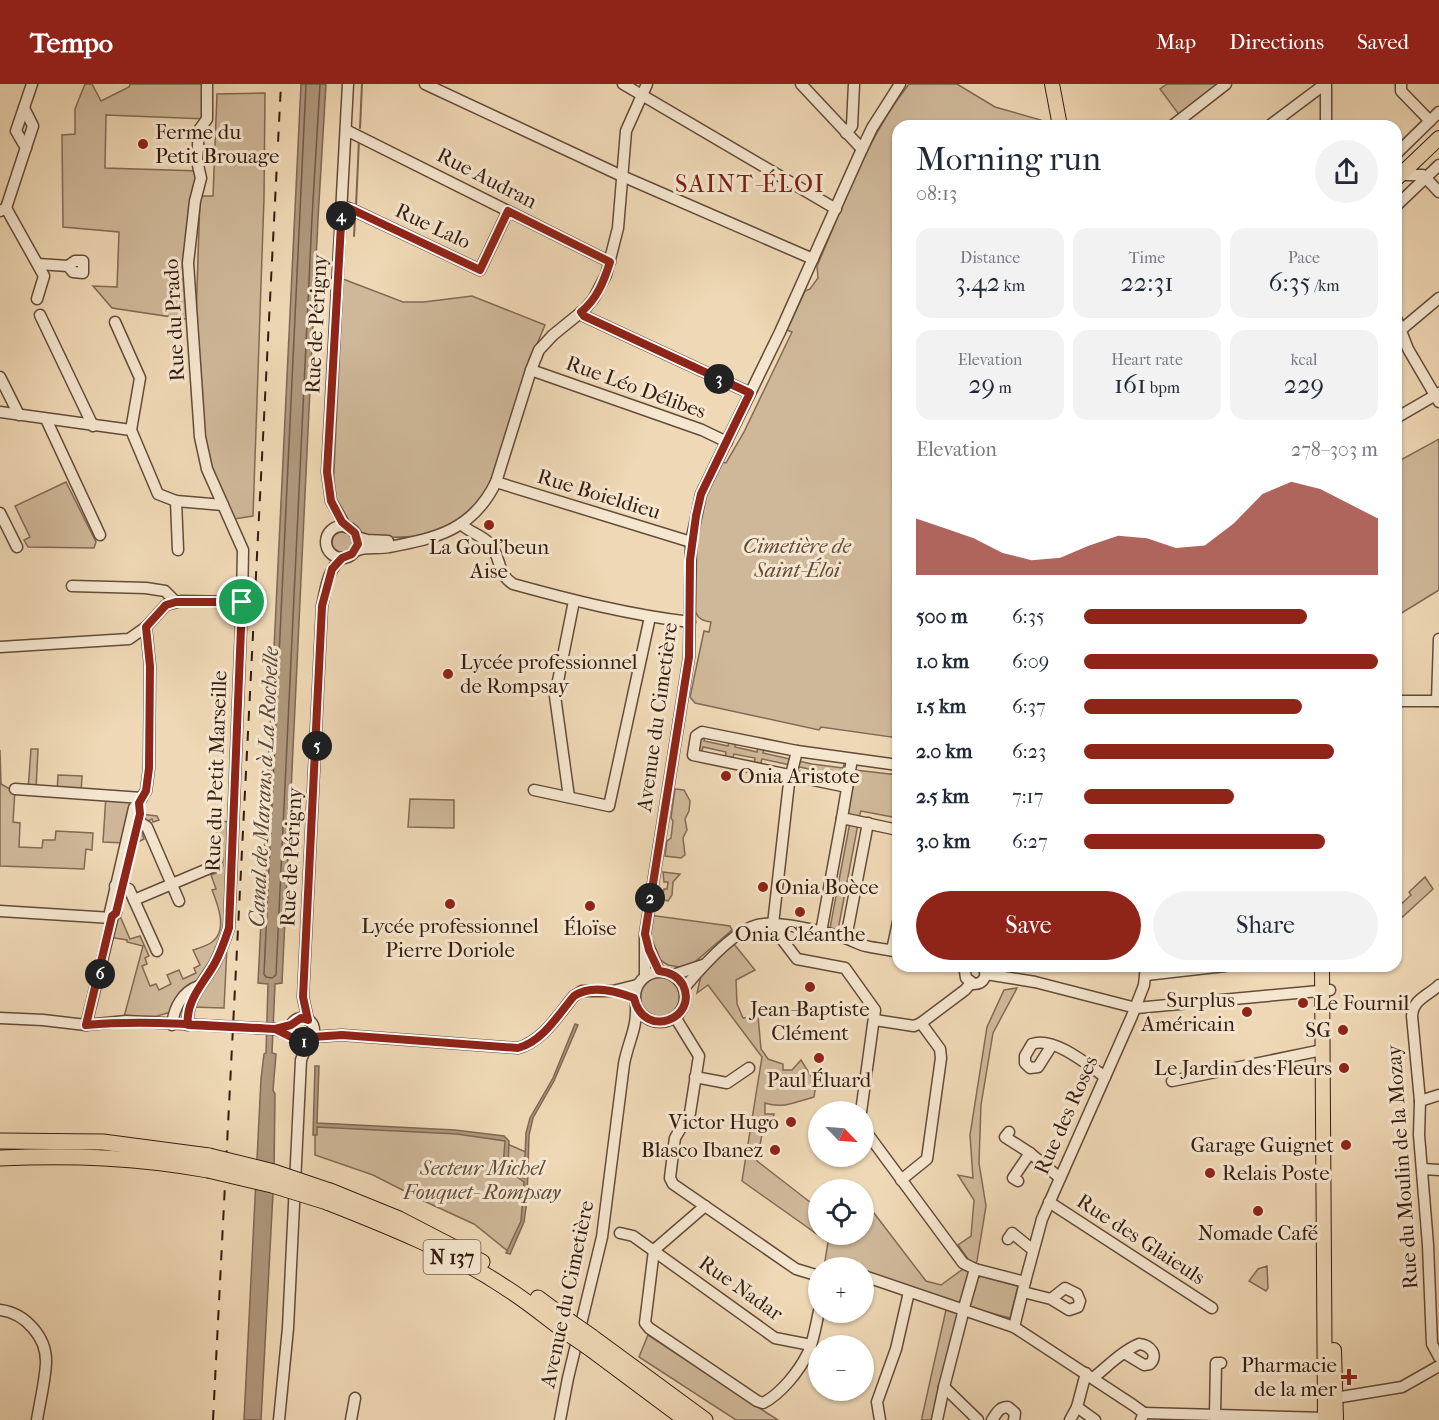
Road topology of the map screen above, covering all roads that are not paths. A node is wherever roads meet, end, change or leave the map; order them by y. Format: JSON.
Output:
{"nodes":[{"id":1,"x":32,"y":84,"type":"edge"},
{"id":2,"x":207,"y":84,"type":"edge"},
{"id":3,"x":348,"y":84,"type":"edge"},
{"id":4,"x":425,"y":84,"type":"edge"},
{"id":5,"x":623,"y":84,"type":"edge"},
{"id":6,"x":801,"y":84,"type":"edge"},
{"id":7,"x":854,"y":84,"type":"edge"},
{"id":8,"x":900,"y":84,"type":"edge"},
{"id":9,"x":1046,"y":84,"type":"edge"},
{"id":10,"x":1052,"y":84,"type":"edge"},
{"id":11,"x":1226,"y":84,"type":"edge"},
{"id":12,"x":1325,"y":84,"type":"edge"},
{"id":13,"x":1401,"y":84,"type":"edge"},
{"id":14,"x":644,"y":89,"type":"edge"},
{"id":15,"x":1439,"y":112,"type":"edge"},
{"id":16,"x":1052,"y":120,"type":"edge"},
{"id":17,"x":1059,"y":120,"type":"edge"},
{"id":18,"x":1180,"y":120,"type":"edge"},
{"id":19,"x":1277,"y":120,"type":"edge"},
{"id":20,"x":1326,"y":120,"type":"edge"},
{"id":21,"x":1430,"y":121,"type":"junction"},
{"id":22,"x":346,"y":130,"type":"junction"},
{"id":23,"x":846,"y":133,"type":"junction"},
{"id":24,"x":1439,"y":138,"type":"edge"},
{"id":25,"x":1402,"y":148,"type":"edge"},
{"id":26,"x":862,"y":149,"type":"junction"},
{"id":27,"x":1439,"y":165,"type":"edge"},
{"id":28,"x":1402,"y":174,"type":"edge"},
{"id":29,"x":622,"y":176,"type":"junction"},
{"id":30,"x":1402,"y":176,"type":"edge"},
{"id":31,"x":1426,"y":177,"type":"junction"},
{"id":32,"x":1439,"y":192,"type":"edge"},
{"id":33,"x":1402,"y":200,"type":"edge"},
{"id":34,"x":342,"y":207,"type":"junction"},
{"id":35,"x":3,"y":209,"type":"edge"},
{"id":36,"x":836,"y":209,"type":"junction"},
{"id":37,"x":508,"y":211,"type":"junction"},
{"id":38,"x":813,"y":259,"type":"junction"},
{"id":39,"x":610,"y":262,"type":"junction"},
{"id":40,"x":38,"y":264,"type":"junction"},
{"id":41,"x":68,"y":266,"type":"dead end"},
{"id":42,"x":1439,"y":298,"type":"edge"},
{"id":43,"x":37,"y":299,"type":"dead end"},
{"id":44,"x":581,"y":312,"type":"junction"},
{"id":45,"x":40,"y":315,"type":"dead end"},
{"id":46,"x":115,"y":322,"type":"dead end"},
{"id":47,"x":1402,"y":329,"type":"joint"},
{"id":48,"x":531,"y":370,"type":"junction"},
{"id":49,"x":0,"y":377,"type":"edge"},
{"id":50,"x":750,"y":393,"type":"junction"},
{"id":51,"x":1438,"y":397,"type":"edge"},
{"id":52,"x":0,"y":412,"type":"edge"},
{"id":53,"x":19,"y":415,"type":"junction"},
{"id":54,"x":1402,"y":415,"type":"edge"},
{"id":55,"x":46,"y":419,"type":"junction"},
{"id":56,"x":93,"y":426,"type":"junction"},
{"id":57,"x":131,"y":430,"type":"junction"},
{"id":58,"x":727,"y":442,"type":"junction"},
{"id":59,"x":496,"y":482,"type":"junction"},
{"id":60,"x":176,"y":501,"type":"junction"},
{"id":61,"x":224,"y":505,"type":"junction"},
{"id":62,"x":0,"y":513,"type":"edge"},
{"id":63,"x":460,"y":524,"type":"junction"},
{"id":64,"x":346,"y":527,"type":"junction"},
{"id":65,"x":100,"y":535,"type":"dead end"},
{"id":66,"x":357,"y":537,"type":"junction"},
{"id":67,"x":691,"y":542,"type":"junction"},
{"id":68,"x":400,"y":543,"type":"junction"},
{"id":69,"x":17,"y":547,"type":"dead end"},
{"id":70,"x":178,"y":550,"type":"dead end"},
{"id":71,"x":243,"y":550,"type":"joint"},
{"id":72,"x":355,"y":551,"type":"junction"},
{"id":73,"x":342,"y":558,"type":"junction"},
{"id":74,"x":72,"y":586,"type":"dead end"},
{"id":75,"x":574,"y":601,"type":"junction"},
{"id":76,"x":176,"y":602,"type":"junction"},
{"id":77,"x":242,"y":602,"type":"junction"},
{"id":78,"x":650,"y":617,"type":"junction"},
{"id":79,"x":690,"y":622,"type":"junction"},
{"id":80,"x":146,"y":627,"type":"junction"},
{"id":81,"x":1439,"y":639,"type":"edge"},
{"id":82,"x":0,"y":647,"type":"edge"},
{"id":83,"x":1402,"y":701,"type":"edge"},
{"id":84,"x":1438,"y":701,"type":"edge"},
{"id":85,"x":797,"y":751,"type":"junction"},
{"id":86,"x":674,"y":752,"type":"junction"},
{"id":87,"x":693,"y":756,"type":"junction"},
{"id":88,"x":852,"y":759,"type":"junction"},
{"id":89,"x":892,"y":764,"type":"edge"},
{"id":90,"x":792,"y":776,"type":"junction"},
{"id":91,"x":847,"y":788,"type":"junction"},
{"id":92,"x":15,"y":789,"type":"dead end"},
{"id":93,"x":534,"y":790,"type":"dead end"},
{"id":94,"x":569,"y":797,"type":"junction"},
{"id":95,"x":141,"y":800,"type":"junction"},
{"id":96,"x":842,"y":818,"type":"junction"},
{"id":97,"x":138,"y":821,"type":"junction"},
{"id":98,"x":868,"y":823,"type":"junction"},
{"id":99,"x":892,"y":829,"type":"edge"},
{"id":100,"x":217,"y":865,"type":"dead end"},
{"id":101,"x":171,"y":884,"type":"junction"},
{"id":102,"x":118,"y":886,"type":"junction"},
{"id":103,"x":134,"y":900,"type":"junction"},
{"id":104,"x":179,"y":901,"type":"dead end"},
{"id":105,"x":0,"y":911,"type":"edge"},
{"id":106,"x":112,"y":917,"type":"junction"},
{"id":107,"x":777,"y":924,"type":"junction"},
{"id":108,"x":821,"y":932,"type":"junction"},
{"id":109,"x":645,"y":934,"type":"junction"},
{"id":110,"x":846,"y":938,"type":"junction"},
{"id":111,"x":892,"y":950,"type":"edge"},
{"id":112,"x":157,"y":951,"type":"dead end"},
{"id":113,"x":703,"y":965,"type":"junction"},
{"id":114,"x":659,"y":971,"type":"junction"},
{"id":115,"x":965,"y":972,"type":"edge"},
{"id":116,"x":984,"y":972,"type":"edge"},
{"id":117,"x":988,"y":972,"type":"edge"},
{"id":118,"x":1019,"y":972,"type":"edge"},
{"id":119,"x":1145,"y":972,"type":"edge"},
{"id":120,"x":1323,"y":972,"type":"edge"},
{"id":121,"x":1329,"y":972,"type":"edge"},
{"id":122,"x":673,"y":975,"type":"junction"},
{"id":123,"x":645,"y":976,"type":"junction"},
{"id":124,"x":1017,"y":979,"type":"junction"},
{"id":125,"x":970,"y":983,"type":"junction"},
{"id":126,"x":637,"y":985,"type":"junction"},
{"id":127,"x":1439,"y":985,"type":"edge"},
{"id":128,"x":199,"y":986,"type":"junction"},
{"id":129,"x":684,"y":988,"type":"junction"},
{"id":130,"x":1326,"y":990,"type":"junction"},
{"id":131,"x":613,"y":991,"type":"junction"},
{"id":132,"x":635,"y":1002,"type":"junction"},
{"id":133,"x":1136,"y":1008,"type":"junction"},
{"id":134,"x":675,"y":1017,"type":"junction"},
{"id":135,"x":0,"y":1018,"type":"edge"},
{"id":136,"x":875,"y":1020,"type":"junction"},
{"id":137,"x":653,"y":1022,"type":"junction"},
{"id":138,"x":311,"y":1023,"type":"junction"},
{"id":139,"x":921,"y":1023,"type":"junction"},
{"id":140,"x":86,"y":1025,"type":"junction"},
{"id":141,"x":172,"y":1025,"type":"junction"},
{"id":142,"x":188,"y":1025,"type":"junction"},
{"id":143,"x":342,"y":1035,"type":"junction"},
{"id":144,"x":300,"y":1036,"type":"junction"},
{"id":145,"x":634,"y":1036,"type":"junction"},
{"id":146,"x":1052,"y":1045,"type":"dead end"},
{"id":147,"x":1322,"y":1050,"type":"junction"},
{"id":148,"x":749,"y":1068,"type":"dead end"},
{"id":149,"x":696,"y":1077,"type":"junction"},
{"id":150,"x":1105,"y":1077,"type":"junction"},
{"id":151,"x":1172,"y":1081,"type":"dead end"},
{"id":152,"x":1439,"y":1095,"type":"edge"},
{"id":153,"x":863,"y":1101,"type":"edge"},
{"id":154,"x":1420,"y":1101,"type":"junction"},
{"id":155,"x":1009,"y":1132,"type":"dead end"},
{"id":156,"x":0,"y":1141,"type":"edge"},
{"id":157,"x":874,"y":1143,"type":"edge"},
{"id":158,"x":1030,"y":1153,"type":"junction"},
{"id":159,"x":0,"y":1158,"type":"edge"},
{"id":160,"x":208,"y":1163,"type":"junction"},
{"id":161,"x":1423,"y":1169,"type":"junction"},
{"id":162,"x":1439,"y":1170,"type":"edge"},
{"id":163,"x":1060,"y":1178,"type":"junction"},
{"id":164,"x":901,"y":1180,"type":"junction"},
{"id":165,"x":1018,"y":1181,"type":"dead end"},
{"id":166,"x":1049,"y":1202,"type":"junction"},
{"id":167,"x":705,"y":1206,"type":"junction"},
{"id":168,"x":620,"y":1233,"type":"dead end"},
{"id":169,"x":1008,"y":1239,"type":"dead end"},
{"id":170,"x":1434,"y":1245,"type":"edge"},
{"id":171,"x":654,"y":1250,"type":"junction"},
{"id":172,"x":1034,"y":1250,"type":"junction"},
{"id":173,"x":975,"y":1269,"type":"junction"},
{"id":174,"x":808,"y":1273,"type":"edge"},
{"id":175,"x":874,"y":1280,"type":"edge"},
{"id":176,"x":1024,"y":1287,"type":"junction"},
{"id":177,"x":909,"y":1292,"type":"junction"},
{"id":178,"x":1051,"y":1299,"type":"dead end"},
{"id":179,"x":1212,"y":1308,"type":"dead end"},
{"id":180,"x":0,"y":1310,"type":"edge"},
{"id":181,"x":963,"y":1311,"type":"junction"},
{"id":182,"x":1014,"y":1327,"type":"junction"},
{"id":183,"x":590,"y":1342,"type":"junction"},
{"id":184,"x":808,"y":1344,"type":"edge"},
{"id":185,"x":808,"y":1352,"type":"edge"},
{"id":186,"x":1125,"y":1353,"type":"dead end"},
{"id":187,"x":1439,"y":1357,"type":"edge"},
{"id":188,"x":1221,"y":1364,"type":"dead end"},
{"id":189,"x":1439,"y":1366,"type":"edge"},
{"id":190,"x":1090,"y":1375,"type":"junction"},
{"id":191,"x":944,"y":1387,"type":"junction"},
{"id":192,"x":355,"y":1398,"type":"dead end"},
{"id":193,"x":1335,"y":1398,"type":"junction"},
{"id":194,"x":1077,"y":1407,"type":"junction"},
{"id":195,"x":1215,"y":1416,"type":"junction"},
{"id":196,"x":1142,"y":1417,"type":"edge"},
{"id":197,"x":1275,"y":1419,"type":"edge"},
{"id":198,"x":37,"y":1420,"type":"edge"},
{"id":199,"x":279,"y":1420,"type":"edge"},
{"id":200,"x":351,"y":1420,"type":"edge"},
{"id":201,"x":560,"y":1420,"type":"edge"},
{"id":202,"x":686,"y":1420,"type":"edge"},
{"id":203,"x":705,"y":1420,"type":"edge"},
{"id":204,"x":880,"y":1420,"type":"edge"},
{"id":205,"x":938,"y":1420,"type":"edge"},
{"id":206,"x":978,"y":1420,"type":"edge"},
{"id":207,"x":992,"y":1420,"type":"edge"},
{"id":208,"x":1014,"y":1420,"type":"edge"},
{"id":209,"x":1070,"y":1420,"type":"edge"},
{"id":210,"x":1095,"y":1420,"type":"edge"},
{"id":211,"x":1328,"y":1420,"type":"edge"}],
"edges":[{"from":1,"to":35,"type":"street"},
{"from":2,"to":61,"type":"street","name":"Rue du Prado"},
{"from":3,"to":22,"type":"street","name":"Rue de Périgny"},
{"from":4,"to":29,"type":"street"},
{"from":5,"to":14,"type":"street"},
{"from":6,"to":23,"type":"street"},
{"from":7,"to":23,"type":"street"},
{"from":8,"to":26,"type":"street","name":"Avenue du Cimetière"},
{"from":9,"to":16,"type":"main road"},
{"from":10,"to":17,"type":"main road"},
{"from":11,"to":18,"type":"street"},
{"from":12,"to":19,"type":"street"},
{"from":12,"to":20,"type":"street"},
{"from":13,"to":21,"type":"street"},
{"from":14,"to":29,"type":"street"},
{"from":14,"to":36,"type":"street"},
{"from":15,"to":21,"type":"street"},
{"from":21,"to":25,"type":"street"},
{"from":22,"to":34,"type":"street","name":"Rue de Périgny"},
{"from":22,"to":37,"type":"street","name":"Rue Audran"},
{"from":23,"to":26,"type":"street"},
{"from":24,"to":28,"type":"main road"},
{"from":26,"to":36,"type":"street","name":"Avenue du Cimetière"},
{"from":27,"to":31,"type":"street"},
{"from":29,"to":38,"type":"street"},
{"from":29,"to":39,"type":"street"},
{"from":30,"to":31,"type":"street"},
{"from":31,"to":32,"type":"street"},
{"from":31,"to":33,"type":"street"},
{"from":34,"to":37,"type":"street","name":"Rue Lalo"},
{"from":34,"to":64,"type":"street","name":"Rue de Périgny"},
{"from":35,"to":40,"type":"street"},
{"from":36,"to":38,"type":"street","name":"Avenue du Cimetière"},
{"from":37,"to":39,"type":"street","name":"Rue Audran"},
{"from":38,"to":50,"type":"street","name":"Avenue du Cimetière"},
{"from":39,"to":44,"type":"street"},
{"from":40,"to":41,"type":"street"},
{"from":40,"to":43,"type":"street"},
{"from":42,"to":47,"type":"street"},
{"from":44,"to":48,"type":"street"},
{"from":44,"to":50,"type":"street"},
{"from":45,"to":56,"type":"street"},
{"from":46,"to":57,"type":"street"},
{"from":47,"to":51,"type":"street"},
{"from":48,"to":58,"type":"street","name":"Rue Léo Délibes"},
{"from":48,"to":59,"type":"street"},
{"from":49,"to":53,"type":"street"},
{"from":50,"to":58,"type":"street","name":"Avenue du Cimetière"},
{"from":51,"to":54,"type":"street"},
{"from":52,"to":53,"type":"street"},
{"from":53,"to":55,"type":"street"},
{"from":55,"to":56,"type":"street"},
{"from":55,"to":65,"type":"street"},
{"from":56,"to":57,"type":"street"},
{"from":57,"to":60,"type":"street"},
{"from":58,"to":67,"type":"street","name":"Avenue du Cimetière"},
{"from":59,"to":63,"type":"street"},
{"from":59,"to":67,"type":"street","name":"Rue Boieldieu"},
{"from":60,"to":61,"type":"street"},
{"from":60,"to":70,"type":"street"},
{"from":61,"to":71,"type":"street","name":"Rue du Prado"},
{"from":62,"to":69,"type":"street"},
{"from":63,"to":68,"type":"street"},
{"from":63,"to":75,"type":"street"},
{"from":64,"to":66,"type":"street"},
{"from":64,"to":73,"type":"street"},
{"from":66,"to":68,"type":"street"},
{"from":66,"to":72,"type":"street"},
{"from":67,"to":79,"type":"street","name":"Avenue du Cimetière"},
{"from":68,"to":72,"type":"street"},
{"from":71,"to":77,"type":"street","name":"Rue du Petit Marseille"},
{"from":72,"to":73,"type":"street"},
{"from":73,"to":138,"type":"street","name":"Rue de Périgny"},
{"from":74,"to":76,"type":"street"},
{"from":75,"to":78,"type":"street"},
{"from":75,"to":94,"type":"street"},
{"from":76,"to":77,"type":"street"},
{"from":76,"to":80,"type":"street"},
{"from":77,"to":128,"type":"street","name":"Rue du Petit Marseille"},
{"from":78,"to":79,"type":"street"},
{"from":78,"to":94,"type":"street"},
{"from":79,"to":86,"type":"street","name":"Avenue du Cimetière"},
{"from":80,"to":82,"type":"street"},
{"from":80,"to":95,"type":"street"},
{"from":81,"to":84,"type":"street"},
{"from":83,"to":84,"type":"street"},
{"from":85,"to":87,"type":"street"},
{"from":85,"to":88,"type":"street"},
{"from":85,"to":90,"type":"street"},
{"from":86,"to":87,"type":"street"},
{"from":86,"to":109,"type":"street","name":"Avenue du Cimetière"},
{"from":87,"to":90,"type":"street"},
{"from":88,"to":89,"type":"street"},
{"from":88,"to":91,"type":"street"},
{"from":90,"to":91,"type":"street"},
{"from":90,"to":107,"type":"street"},
{"from":91,"to":96,"type":"street"},
{"from":92,"to":95,"type":"street"},
{"from":93,"to":94,"type":"street"},
{"from":95,"to":97,"type":"street"},
{"from":95,"to":102,"type":"street"},
{"from":96,"to":98,"type":"street"},
{"from":96,"to":108,"type":"street"},
{"from":97,"to":101,"type":"street"},
{"from":97,"to":102,"type":"street"},
{"from":98,"to":99,"type":"street"},
{"from":98,"to":110,"type":"street"},
{"from":100,"to":101,"type":"street"},
{"from":101,"to":103,"type":"street"},
{"from":101,"to":104,"type":"street"},
{"from":102,"to":103,"type":"street"},
{"from":102,"to":106,"type":"street"},
{"from":103,"to":112,"type":"street"},
{"from":105,"to":106,"type":"street"},
{"from":106,"to":140,"type":"street"},
{"from":107,"to":108,"type":"street"},
{"from":107,"to":113,"type":"street"},
{"from":107,"to":136,"type":"street"},
{"from":108,"to":110,"type":"street"},
{"from":109,"to":114,"type":"street","name":"Avenue du Cimetière"},
{"from":109,"to":123,"type":"street","name":"Avenue du Cimetière"},
{"from":110,"to":111,"type":"street"},
{"from":113,"to":122,"type":"street"},
{"from":113,"to":129,"type":"street"},
{"from":114,"to":122,"type":"street"},
{"from":114,"to":123,"type":"street"},
{"from":115,"to":125,"type":"street"},
{"from":116,"to":125,"type":"street"},
{"from":117,"to":124,"type":"street"},
{"from":118,"to":124,"type":"street"},
{"from":119,"to":133,"type":"street","name":"Rue des Roses"},
{"from":120,"to":130,"type":"main road"},
{"from":121,"to":130,"type":"main road"},
{"from":122,"to":129,"type":"street"},
{"from":123,"to":126,"type":"street"},
{"from":124,"to":133,"type":"street"},
{"from":125,"to":139,"type":"street"},
{"from":126,"to":131,"type":"street"},
{"from":126,"to":132,"type":"street"},
{"from":127,"to":154,"type":"street","name":"Rue du Moulin de la Mozay"},
{"from":128,"to":141,"type":"street","name":"Rue du Petit Marseille"},
{"from":128,"to":142,"type":"street","name":"Rue du Petit Marseille"},
{"from":129,"to":134,"type":"street"},
{"from":130,"to":133,"type":"street"},
{"from":130,"to":147,"type":"main road"},
{"from":130,"to":193,"type":"main road"},
{"from":131,"to":132,"type":"street"},
{"from":131,"to":143,"type":"street"},
{"from":132,"to":137,"type":"street"},
{"from":132,"to":145,"type":"street","name":"Avenue du Cimetière"},
{"from":133,"to":150,"type":"street","name":"Rue des Roses"},
{"from":134,"to":137,"type":"street"},
{"from":134,"to":149,"type":"street"},
{"from":135,"to":140,"type":"street"},
{"from":136,"to":139,"type":"street"},
{"from":136,"to":153,"type":"street"},
{"from":137,"to":145,"type":"street"},
{"from":138,"to":143,"type":"street"},
{"from":138,"to":144,"type":"street","name":"Rue de Périgny"},
{"from":138,"to":144,"type":"street"},
{"from":139,"to":164,"type":"street"},
{"from":140,"to":141,"type":"street"},
{"from":141,"to":142,"type":"street"},
{"from":142,"to":144,"type":"street"},
{"from":143,"to":144,"type":"street"},
{"from":144,"to":199,"type":"street"},
{"from":145,"to":201,"type":"street","name":"Avenue du Cimetière"},
{"from":146,"to":150,"type":"street"},
{"from":147,"to":151,"type":"street"},
{"from":147,"to":211,"type":"main road"},
{"from":148,"to":149,"type":"street"},
{"from":149,"to":167,"type":"street"},
{"from":150,"to":163,"type":"street","name":"Rue des Roses"},
{"from":152,"to":154,"type":"street"},
{"from":154,"to":161,"type":"street","name":"Rue du Moulin de la Mozay"},
{"from":155,"to":158,"type":"street"},
{"from":156,"to":160,"type":"highway","number":"N 137"},
{"from":157,"to":164,"type":"street"},
{"from":158,"to":163,"type":"street"},
{"from":158,"to":165,"type":"street"},
{"from":159,"to":160,"type":"highway","number":"N 137"},
{"from":160,"to":183,"type":"highway","number":"N 137","bridge":true},
{"from":161,"to":162,"type":"street"},
{"from":161,"to":170,"type":"street","name":"Rue du Moulin de la Mozay"},
{"from":163,"to":166,"type":"street","name":"Rue des Roses"},
{"from":164,"to":173,"type":"street"},
{"from":166,"to":172,"type":"street","name":"Rue des Roses"},
{"from":166,"to":179,"type":"street","name":"Rue des Glaieuls"},
{"from":167,"to":171,"type":"street"},
{"from":167,"to":174,"type":"street"},
{"from":168,"to":171,"type":"street","name":"Rue Nadar"},
{"from":169,"to":172,"type":"street"},
{"from":170,"to":187,"type":"street","name":"Rue du Moulin de la Mozay"},
{"from":171,"to":184,"type":"street","name":"Rue Nadar"},
{"from":171,"to":185,"type":"street"},
{"from":172,"to":176,"type":"street","name":"Rue des Roses"},
{"from":173,"to":176,"type":"street"},
{"from":173,"to":181,"type":"street"},
{"from":175,"to":177,"type":"street"},
{"from":176,"to":178,"type":"street"},
{"from":176,"to":182,"type":"street","name":"Rue des Roses"},
{"from":177,"to":181,"type":"street"},
{"from":177,"to":204,"type":"street"},
{"from":180,"to":198,"type":"street"},
{"from":181,"to":182,"type":"street"},
{"from":181,"to":191,"type":"street"},
{"from":182,"to":190,"type":"street"},
{"from":183,"to":202,"type":"highway","number":"N 137"},
{"from":183,"to":203,"type":"highway","number":"N 137"},
{"from":186,"to":190,"type":"street"},
{"from":188,"to":195,"type":"street"},
{"from":189,"to":193,"type":"street"},
{"from":190,"to":194,"type":"street"},
{"from":190,"to":196,"type":"street"},
{"from":191,"to":205,"type":"street"},
{"from":191,"to":206,"type":"street"},
{"from":192,"to":200,"type":"street"},
{"from":193,"to":211,"type":"main road"},
{"from":194,"to":209,"type":"street"},
{"from":194,"to":210,"type":"street"},
{"from":195,"to":196,"type":"street"},
{"from":195,"to":197,"type":"street"},
{"from":197,"to":211,"type":"street"},
{"from":207,"to":208,"type":"street"}]}
